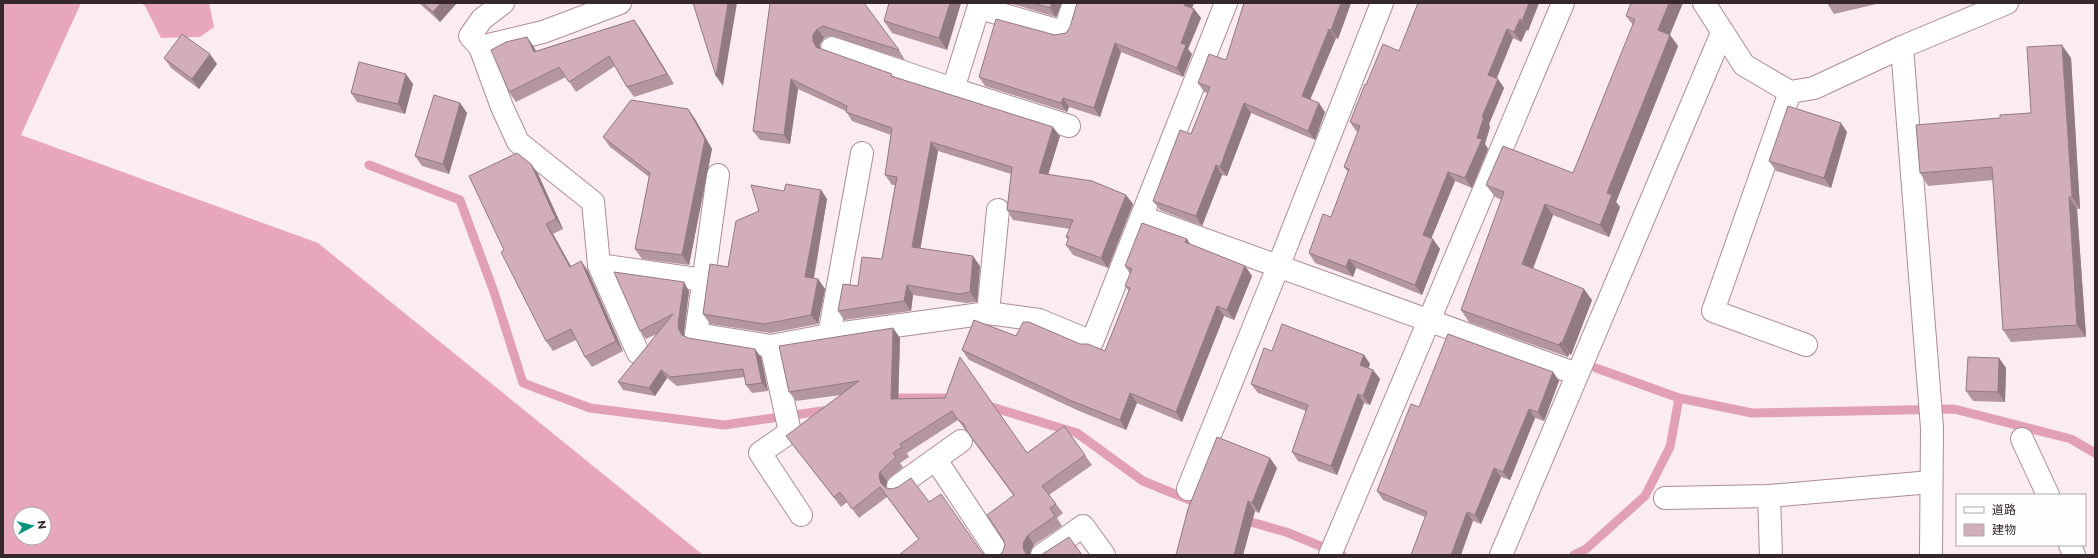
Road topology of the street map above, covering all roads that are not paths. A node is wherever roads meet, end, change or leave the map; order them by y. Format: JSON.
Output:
{"nodes":[{"id":1,"x":503,"y":3,"type":"edge"},
{"id":2,"x":620,"y":3,"type":"edge"},
{"id":3,"x":1074,"y":3,"type":"edge"},
{"id":4,"x":1226,"y":3,"type":"edge"},
{"id":5,"x":1382,"y":3,"type":"edge"},
{"id":6,"x":1563,"y":3,"type":"edge"},
{"id":7,"x":1704,"y":3,"type":"edge"},
{"id":8,"x":2007,"y":3,"type":"edge"},
{"id":9,"x":980,"y":6,"type":"edge"},
{"id":10,"x":1722,"y":33,"type":"junction"},
{"id":11,"x":480,"y":47,"type":"junction"},
{"id":12,"x":1902,"y":47,"type":"junction"},
{"id":13,"x":832,"y":48,"type":"dead end"},
{"id":14,"x":953,"y":89,"type":"junction"},
{"id":15,"x":1790,"y":92,"type":"junction"},
{"id":16,"x":1069,"y":126,"type":"dead end"},
{"id":17,"x":862,"y":153,"type":"dead end"},
{"id":18,"x":718,"y":175,"type":"dead end"},
{"id":19,"x":998,"y":210,"type":"dead end"},
{"id":20,"x":1142,"y":217,"type":"junction"},
{"id":21,"x":599,"y":265,"type":"junction"},
{"id":22,"x":1278,"y":267,"type":"junction"},
{"id":23,"x":703,"y":280,"type":"junction"},
{"id":24,"x":988,"y":314,"type":"junction"},
{"id":25,"x":1429,"y":319,"type":"junction"},
{"id":26,"x":829,"y":335,"type":"junction"},
{"id":27,"x":1806,"y":345,"type":"dead end"},
{"id":28,"x":771,"y":346,"type":"junction"},
{"id":29,"x":638,"y":353,"type":"dead end"},
{"id":30,"x":1577,"y":374,"type":"junction"},
{"id":31,"x":2022,"y":439,"type":"dead end"},
{"id":32,"x":961,"y":441,"type":"dead end"},
{"id":33,"x":936,"y":460,"type":"junction"},
{"id":34,"x":1931,"y":482,"type":"junction"},
{"id":35,"x":898,"y":486,"type":"edge"},
{"id":36,"x":1188,"y":488,"type":"dead end"},
{"id":37,"x":2048,"y":494,"type":"edge"},
{"id":38,"x":1769,"y":496,"type":"junction"},
{"id":39,"x":1665,"y":498,"type":"dead end"},
{"id":40,"x":801,"y":515,"type":"dead end"},
{"id":41,"x":1333,"y":548,"type":"edge"},
{"id":42,"x":999,"y":555,"type":"edge"},
{"id":43,"x":1042,"y":555,"type":"edge"},
{"id":44,"x":1104,"y":555,"type":"edge"},
{"id":45,"x":1501,"y":555,"type":"edge"},
{"id":46,"x":1771,"y":555,"type":"edge"},
{"id":47,"x":1932,"y":555,"type":"edge"}],
"edges":[{"from":1,"to":11,"type":"street"},
{"from":2,"to":11,"type":"street"},
{"from":3,"to":9,"type":"street"},
{"from":4,"to":20,"type":"street"},
{"from":5,"to":22,"type":"street"},
{"from":6,"to":25,"type":"street"},
{"from":7,"to":10,"type":"street"},
{"from":8,"to":12,"type":"street"},
{"from":9,"to":14,"type":"street"},
{"from":10,"to":15,"type":"street"},
{"from":10,"to":30,"type":"street"},
{"from":11,"to":21,"type":"street"},
{"from":12,"to":15,"type":"street"},
{"from":12,"to":34,"type":"street"},
{"from":13,"to":14,"type":"street"},
{"from":14,"to":16,"type":"street"},
{"from":15,"to":27,"type":"street"},
{"from":17,"to":26,"type":"street"},
{"from":18,"to":23,"type":"street"},
{"from":19,"to":24,"type":"street"},
{"from":20,"to":22,"type":"street"},
{"from":20,"to":24,"type":"street"},
{"from":21,"to":23,"type":"street"},
{"from":21,"to":29,"type":"street"},
{"from":22,"to":25,"type":"street"},
{"from":22,"to":36,"type":"street"},
{"from":23,"to":28,"type":"street"},
{"from":24,"to":26,"type":"street"},
{"from":25,"to":30,"type":"street"},
{"from":25,"to":41,"type":"street"},
{"from":26,"to":28,"type":"street"},
{"from":28,"to":40,"type":"street"},
{"from":30,"to":45,"type":"street"},
{"from":31,"to":37,"type":"street"},
{"from":32,"to":33,"type":"street"},
{"from":33,"to":35,"type":"street"},
{"from":33,"to":42,"type":"street"},
{"from":34,"to":38,"type":"street"},
{"from":34,"to":47,"type":"street"},
{"from":38,"to":39,"type":"street"},
{"from":38,"to":46,"type":"street"},
{"from":43,"to":44,"type":"street"}]}
